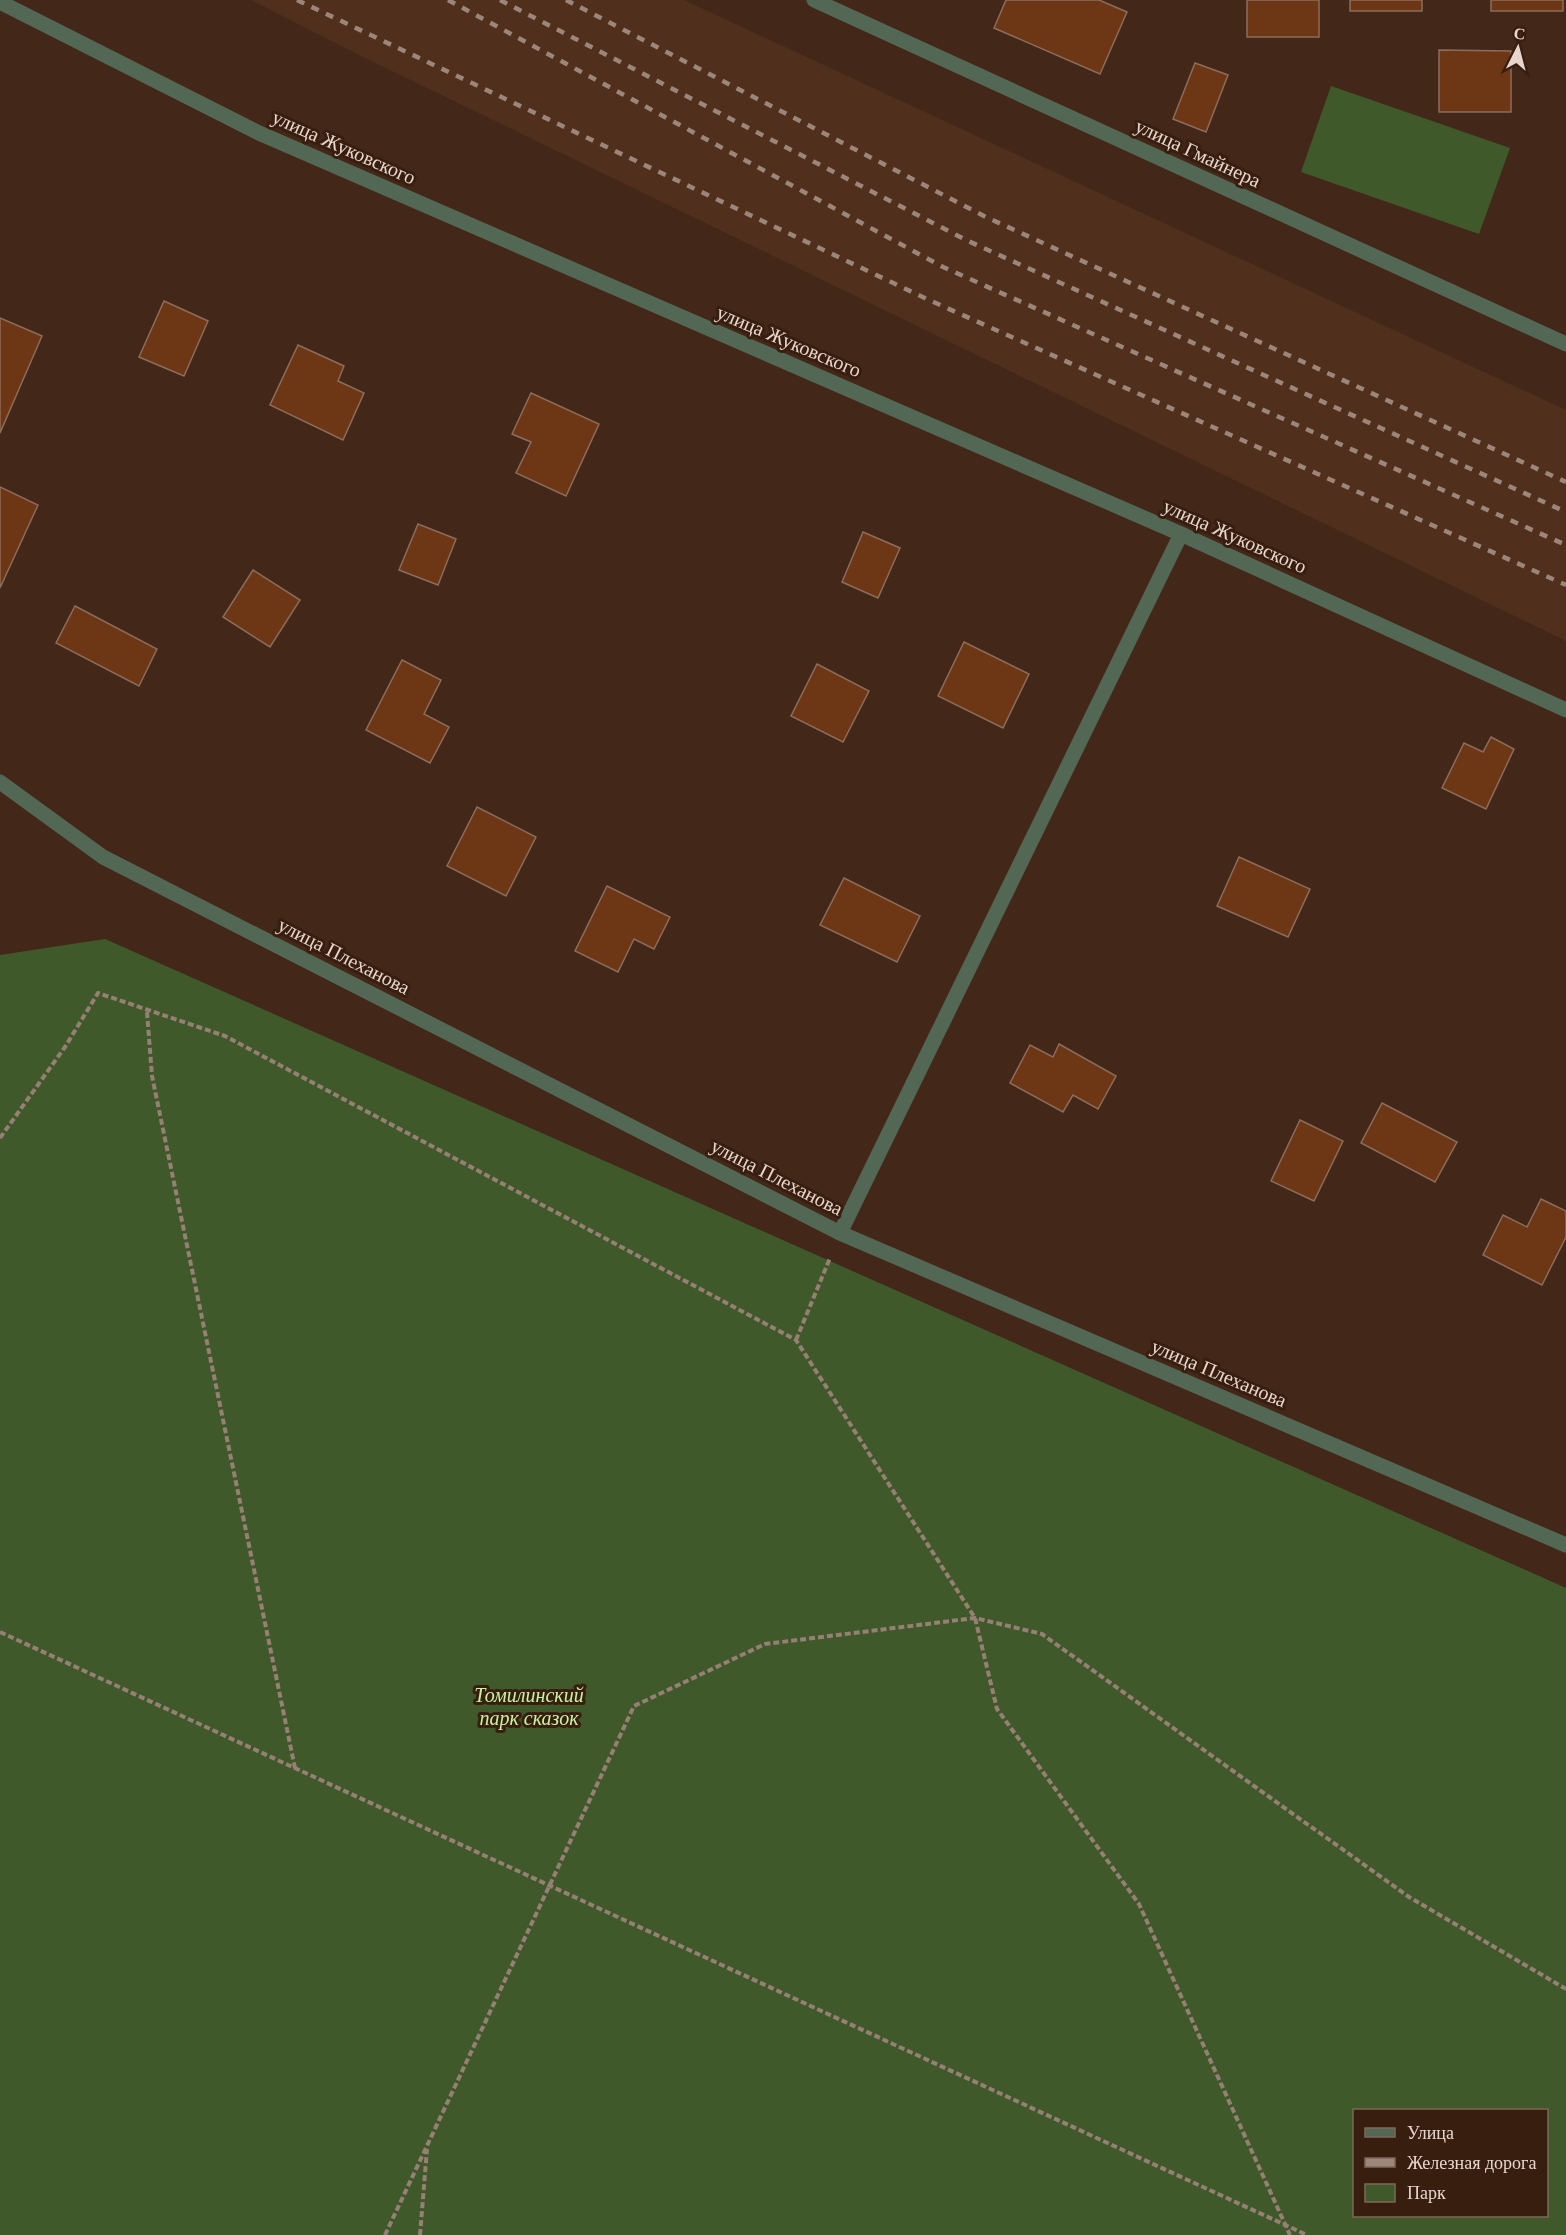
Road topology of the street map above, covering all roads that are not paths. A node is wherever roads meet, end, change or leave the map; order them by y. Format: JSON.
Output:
{"nodes":[{"id":1,"x":814,"y":0,"type":"edge"},
{"id":2,"x":0,"y":2,"type":"edge"},
{"id":3,"x":1566,"y":344,"type":"edge"},
{"id":4,"x":1181,"y":534,"type":"junction"},
{"id":5,"x":1566,"y":710,"type":"edge"},
{"id":6,"x":0,"y":782,"type":"edge"},
{"id":7,"x":840,"y":1233,"type":"junction"},
{"id":8,"x":1566,"y":1545,"type":"edge"}],
"edges":[{"from":1,"to":3,"type":"street","name":"улица Гмайнера"},
{"from":2,"to":4,"type":"street","name":"улица Жуковского"},
{"from":4,"to":5,"type":"street","name":"улица Жуковского"},
{"from":4,"to":7,"type":"street"},
{"from":6,"to":7,"type":"street","name":"улица Плеханова"},
{"from":7,"to":8,"type":"street","name":"улица Плеханова"}]}
